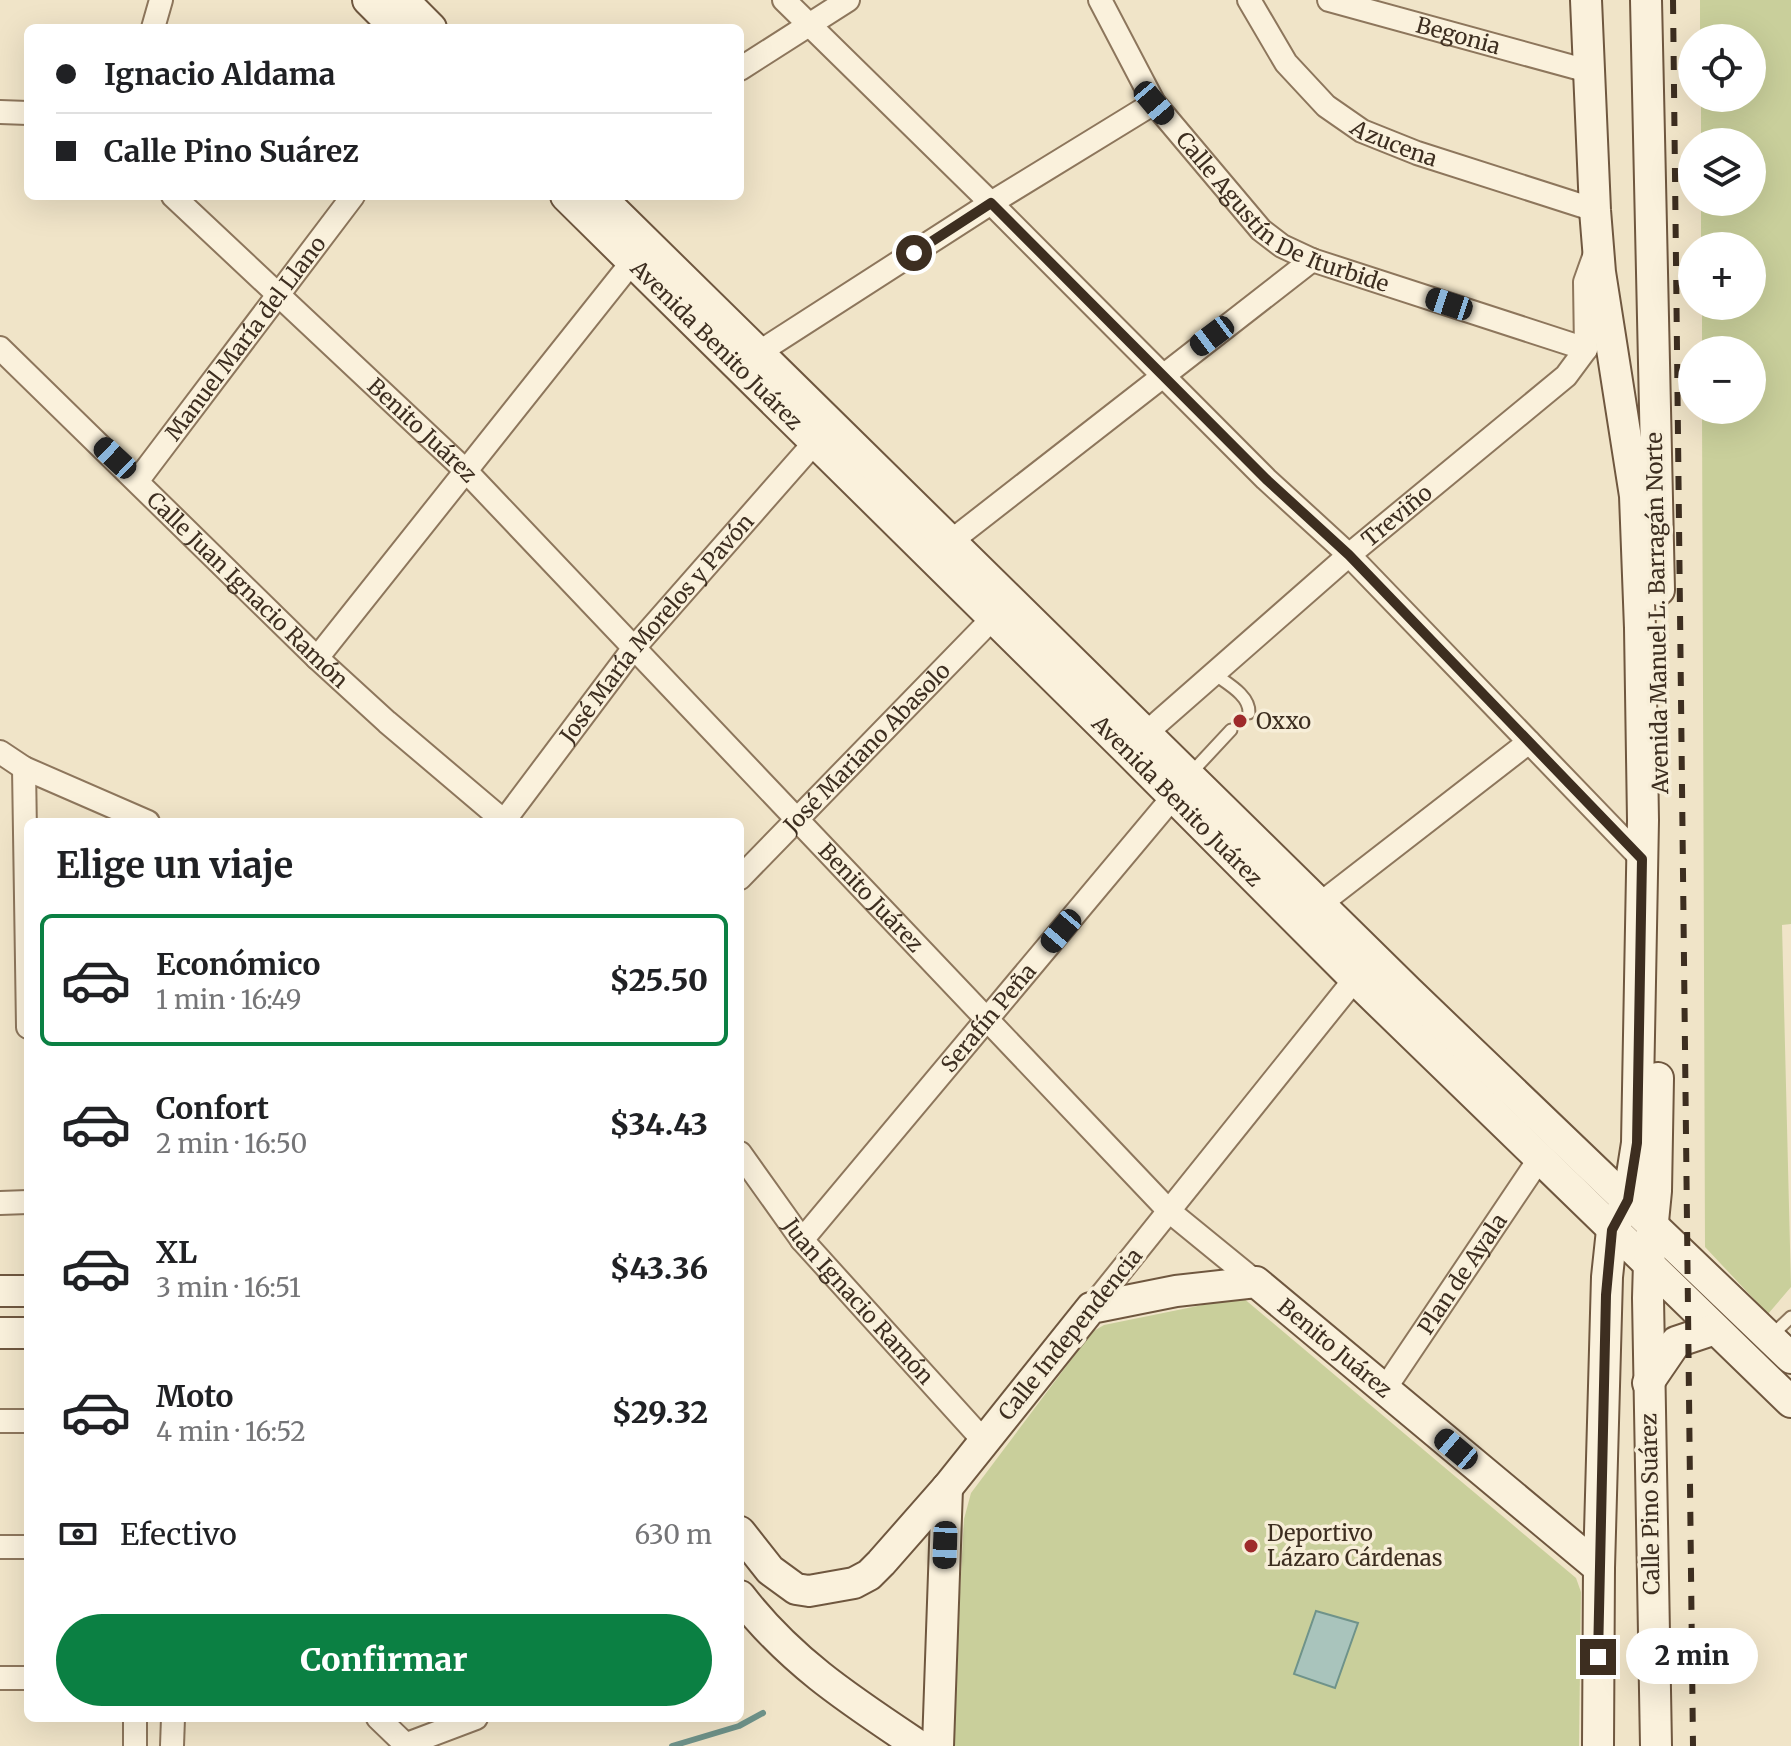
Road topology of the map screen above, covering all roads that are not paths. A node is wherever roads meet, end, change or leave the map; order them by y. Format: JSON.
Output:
{"nodes":[{"id":1,"x":161,"y":0,"type":"edge"},
{"id":2,"x":368,"y":0,"type":"edge"},
{"id":3,"x":403,"y":0,"type":"edge"},
{"id":4,"x":784,"y":0,"type":"edge"},
{"id":5,"x":848,"y":0,"type":"edge"},
{"id":6,"x":1100,"y":0,"type":"edge"},
{"id":7,"x":1249,"y":0,"type":"edge"},
{"id":8,"x":1329,"y":0,"type":"edge"},
{"id":9,"x":1586,"y":0,"type":"edge"},
{"id":10,"x":1646,"y":0,"type":"edge"},
{"id":11,"x":154,"y":24,"type":"edge"},
{"id":12,"x":392,"y":24,"type":"edge"},
{"id":13,"x":427,"y":24,"type":"edge"},
{"id":14,"x":810,"y":25,"type":"junction"},
{"id":15,"x":744,"y":66,"type":"edge"},
{"id":16,"x":1588,"y":71,"type":"junction"},
{"id":17,"x":1154,"y":103,"type":"junction"},
{"id":18,"x":0,"y":112,"type":"edge"},
{"id":19,"x":24,"y":113,"type":"edge"},
{"id":20,"x":177,"y":200,"type":"edge"},
{"id":21,"x":350,"y":200,"type":"edge"},
{"id":22,"x":570,"y":200,"type":"edge"},
{"id":23,"x":603,"y":200,"type":"edge"},
{"id":24,"x":991,"y":203,"type":"junction"},
{"id":25,"x":1595,"y":210,"type":"junction"},
{"id":26,"x":1598,"y":246,"type":"junction"},
{"id":27,"x":1312,"y":260,"type":"junction"},
{"id":28,"x":632,"y":262,"type":"junction"},
{"id":29,"x":278,"y":295,"type":"junction"},
{"id":30,"x":0,"y":348,"type":"edge"},
{"id":31,"x":1586,"y":349,"type":"junction"},
{"id":32,"x":758,"y":353,"type":"junction"},
{"id":33,"x":1162,"y":374,"type":"junction"},
{"id":34,"x":815,"y":442,"type":"junction"},
{"id":35,"x":465,"y":470,"type":"junction"},
{"id":36,"x":138,"y":480,"type":"junction"},
{"id":37,"x":950,"y":542,"type":"junction"},
{"id":38,"x":1349,"y":555,"type":"junction"},
{"id":39,"x":993,"y":618,"type":"junction"},
{"id":40,"x":633,"y":649,"type":"junction"},
{"id":41,"x":317,"y":658,"type":"junction"},
{"id":42,"x":1213,"y":672,"type":"junction"},
{"id":43,"x":1249,"y":713,"type":"dead end"},
{"id":44,"x":1231,"y":730,"type":"dead end"},
{"id":45,"x":1137,"y":741,"type":"junction"},
{"id":46,"x":1529,"y":742,"type":"junction"},
{"id":47,"x":0,"y":752,"type":"edge"},
{"id":48,"x":24,"y":768,"type":"junction"},
{"id":49,"x":1181,"y":786,"type":"junction"},
{"id":50,"x":25,"y":818,"type":"edge"},
{"id":51,"x":138,"y":818,"type":"edge"},
{"id":52,"x":500,"y":818,"type":"edge"},
{"id":53,"x":506,"y":818,"type":"edge"},
{"id":54,"x":797,"y":818,"type":"junction"},
{"id":55,"x":1642,"y":859,"type":"junction"},
{"id":56,"x":744,"y":874,"type":"edge"},
{"id":57,"x":1320,"y":904,"type":"junction"},
{"id":58,"x":1355,"y":979,"type":"junction"},
{"id":59,"x":986,"y":1021,"type":"junction"},
{"id":60,"x":1540,"y":1158,"type":"junction"},
{"id":61,"x":744,"y":1159,"type":"edge"},
{"id":62,"x":1628,"y":1200,"type":"junction"},
{"id":63,"x":24,"y":1202,"type":"edge"},
{"id":64,"x":0,"y":1203,"type":"edge"},
{"id":65,"x":1169,"y":1211,"type":"junction"},
{"id":66,"x":1653,"y":1226,"type":"junction"},
{"id":67,"x":1612,"y":1230,"type":"junction"},
{"id":68,"x":802,"y":1240,"type":"junction"},
{"id":69,"x":1649,"y":1262,"type":"junction"},
{"id":70,"x":1256,"y":1282,"type":"junction"},
{"id":71,"x":0,"y":1291,"type":"edge"},
{"id":72,"x":24,"y":1291,"type":"edge"},
{"id":73,"x":1091,"y":1308,"type":"junction"},
{"id":74,"x":1715,"y":1329,"type":"junction"},
{"id":75,"x":0,"y":1333,"type":"edge"},
{"id":76,"x":24,"y":1333,"type":"edge"},
{"id":77,"x":1785,"y":1341,"type":"edge"},
{"id":78,"x":1648,"y":1383,"type":"junction"},
{"id":79,"x":1384,"y":1390,"type":"junction"},
{"id":80,"x":1791,"y":1402,"type":"edge"},
{"id":81,"x":0,"y":1421,"type":"edge"},
{"id":82,"x":24,"y":1421,"type":"edge"},
{"id":83,"x":984,"y":1441,"type":"junction"},
{"id":84,"x":947,"y":1488,"type":"junction"},
{"id":85,"x":744,"y":1537,"type":"edge"},
{"id":86,"x":0,"y":1547,"type":"edge"},
{"id":87,"x":24,"y":1547,"type":"edge"},
{"id":88,"x":1599,"y":1568,"type":"junction"},
{"id":89,"x":796,"y":1589,"type":"junction"},
{"id":90,"x":744,"y":1601,"type":"edge"},
{"id":91,"x":766,"y":1630,"type":"junction"},
{"id":92,"x":0,"y":1678,"type":"edge"},
{"id":93,"x":24,"y":1678,"type":"edge"},
{"id":94,"x":135,"y":1722,"type":"edge"},
{"id":95,"x":173,"y":1722,"type":"edge"},
{"id":96,"x":382,"y":1722,"type":"edge"},
{"id":97,"x":465,"y":1722,"type":"edge"},
{"id":98,"x":404,"y":1745,"type":"edge"},
{"id":99,"x":135,"y":1746,"type":"edge"},
{"id":100,"x":172,"y":1746,"type":"edge"},
{"id":101,"x":919,"y":1746,"type":"edge"},
{"id":102,"x":938,"y":1746,"type":"edge"},
{"id":103,"x":1598,"y":1746,"type":"edge"},
{"id":104,"x":1656,"y":1746,"type":"edge"}],
"edges":[{"from":1,"to":11,"type":"street"},
{"from":2,"to":12,"type":"main road"},
{"from":3,"to":13,"type":"main road"},
{"from":4,"to":14,"type":"street"},
{"from":5,"to":14,"type":"street"},
{"from":6,"to":17,"type":"street","name":"Calle Agustín De Iturbide"},
{"from":7,"to":25,"type":"street","name":"Azucena"},
{"from":8,"to":16,"type":"street","name":"Begonia"},
{"from":9,"to":16,"type":"main road","name":"Avenida Manuel L. Barragán Norte"},
{"from":10,"to":66,"type":"main road","name":"Avenida Manuel L. Barragán Norte"},
{"from":14,"to":15,"type":"street"},
{"from":14,"to":24,"type":"street"},
{"from":16,"to":25,"type":"main road","name":"Avenida Manuel L. Barragán Norte"},
{"from":17,"to":24,"type":"street"},
{"from":17,"to":27,"type":"street","name":"Calle Agustín De Iturbide"},
{"from":18,"to":19,"type":"street"},
{"from":20,"to":29,"type":"street","name":"Benito Juárez"},
{"from":21,"to":29,"type":"street","name":"Manuel María del Llano"},
{"from":22,"to":28,"type":"main road","name":"Avenida Benito Juárez"},
{"from":23,"to":32,"type":"main road","name":"Avenida Benito Juárez"},
{"from":24,"to":32,"type":"street"},
{"from":24,"to":33,"type":"street"},
{"from":25,"to":26,"type":"main road","name":"Avenida Manuel L. Barragán Norte"},
{"from":26,"to":31,"type":"street"},
{"from":26,"to":55,"type":"main road","name":"Avenida Manuel L. Barragán Norte"},
{"from":27,"to":31,"type":"street","name":"Calle Agustín De Iturbide"},
{"from":27,"to":33,"type":"street"},
{"from":28,"to":34,"type":"main road","name":"Avenida Benito Juárez"},
{"from":28,"to":35,"type":"street"},
{"from":29,"to":35,"type":"street","name":"Benito Juárez"},
{"from":29,"to":36,"type":"street","name":"Manuel María del Llano"},
{"from":30,"to":36,"type":"street","name":"Calle Juan Ignacio Ramón"},
{"from":31,"to":38,"type":"street","name":"Treviño"},
{"from":32,"to":37,"type":"main road","name":"Avenida Benito Juárez"},
{"from":33,"to":37,"type":"street"},
{"from":33,"to":38,"type":"street"},
{"from":34,"to":39,"type":"main road","name":"Avenida Benito Juárez"},
{"from":34,"to":40,"type":"street","name":"José María Morelos y Pavón"},
{"from":35,"to":40,"type":"street","name":"Benito Juárez"},
{"from":35,"to":41,"type":"street"},
{"from":36,"to":41,"type":"street","name":"Calle Juan Ignacio Ramón"},
{"from":37,"to":45,"type":"main road","name":"Avenida Benito Juárez"},
{"from":38,"to":42,"type":"street","name":"Treviño"},
{"from":38,"to":46,"type":"street"},
{"from":39,"to":45,"type":"main road","name":"Avenida Benito Juárez"},
{"from":39,"to":54,"type":"street","name":"José Mariano Abasolo"},
{"from":40,"to":53,"type":"street","name":"José María Morelos y Pavón"},
{"from":40,"to":54,"type":"street","name":"Benito Juárez"},
{"from":41,"to":52,"type":"street","name":"Calle Juan Ignacio Ramón"},
{"from":42,"to":43,"type":"lane"},
{"from":42,"to":45,"type":"street","name":"Treviño"},
{"from":44,"to":49,"type":"lane"},
{"from":45,"to":49,"type":"main road","name":"Avenida Benito Juárez"},
{"from":46,"to":55,"type":"street"},
{"from":46,"to":57,"type":"street"},
{"from":47,"to":48,"type":"street"},
{"from":48,"to":50,"type":"street"},
{"from":48,"to":51,"type":"street"},
{"from":49,"to":57,"type":"main road","name":"Avenida Benito Juárez"},
{"from":49,"to":58,"type":"main road","name":"Avenida Benito Juárez"},
{"from":49,"to":59,"type":"street","name":"Serafín Peña"},
{"from":54,"to":56,"type":"street","name":"José Mariano Abasolo"},
{"from":54,"to":59,"type":"street","name":"Benito Juárez"},
{"from":55,"to":62,"type":"main road","name":"Avenida Manuel L. Barragán Norte"},
{"from":57,"to":62,"type":"main road","name":"Avenida Benito Juárez"},
{"from":58,"to":60,"type":"main road","name":"Avenida Benito Juárez"},
{"from":58,"to":65,"type":"street","name":"Calle Independencia"},
{"from":59,"to":65,"type":"street","name":"Benito Juárez"},
{"from":59,"to":68,"type":"street","name":"Serafín Peña"},
{"from":60,"to":67,"type":"main road","name":"Avenida Benito Juárez"},
{"from":60,"to":79,"type":"street","name":"Plan de Ayala"},
{"from":61,"to":68,"type":"street","name":"Juan Ignacio Ramón"},
{"from":62,"to":66,"type":"main road","name":"Avenida Benito Juárez"},
{"from":62,"to":67,"type":"main road","name":"Avenida Manuel L. Barragán Norte"},
{"from":63,"to":64,"type":"street"},
{"from":65,"to":70,"type":"street","name":"Benito Juárez"},
{"from":65,"to":73,"type":"street","name":"Calle Independencia"},
{"from":66,"to":69,"type":"main road","name":"Avenida Manuel L. Barragán Norte"},
{"from":66,"to":77,"type":"main road","name":"Avenida Benito Juárez"},
{"from":67,"to":69,"type":"main road","name":"Avenida Benito Juárez"},
{"from":67,"to":88,"type":"main road"},
{"from":68,"to":83,"type":"street","name":"Juan Ignacio Ramón"},
{"from":69,"to":74,"type":"main road","name":"Avenida Benito Juárez"},
{"from":69,"to":78,"type":"main road","name":"Calle Pino Suárez"},
{"from":70,"to":73,"type":"main road"},
{"from":70,"to":79,"type":"main road","name":"Benito Juárez"},
{"from":71,"to":72,"type":"main road"},
{"from":73,"to":83,"type":"main road","name":"Calle Independencia"},
{"from":74,"to":78,"type":"main road"},
{"from":74,"to":80,"type":"main road","name":"Avenida Benito Juárez"},
{"from":75,"to":76,"type":"main road"},
{"from":78,"to":104,"type":"main road","name":"Calle Pino Suárez"},
{"from":79,"to":88,"type":"main road","name":"Benito Juárez"},
{"from":81,"to":82,"type":"street"},
{"from":83,"to":84,"type":"main road","name":"Calle Independencia"},
{"from":84,"to":89,"type":"main road","name":"Calle Independencia"},
{"from":84,"to":102,"type":"main road"},
{"from":85,"to":89,"type":"main road"},
{"from":86,"to":87,"type":"street"},
{"from":88,"to":103,"type":"main road"},
{"from":89,"to":91,"type":"main road"},
{"from":90,"to":91,"type":"main road"},
{"from":91,"to":101,"type":"main road"},
{"from":92,"to":93,"type":"street"},
{"from":94,"to":99,"type":"street"},
{"from":95,"to":100,"type":"street"},
{"from":96,"to":98,"type":"street"},
{"from":97,"to":98,"type":"street"}]}
